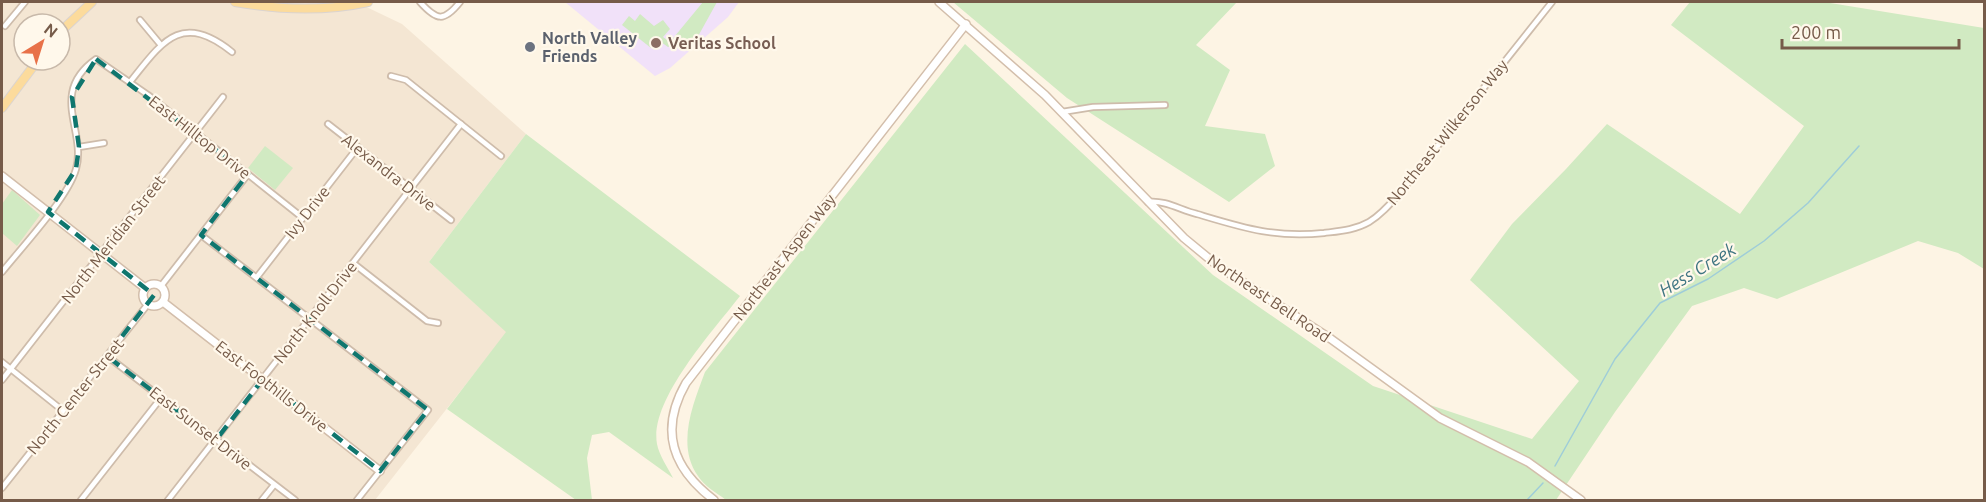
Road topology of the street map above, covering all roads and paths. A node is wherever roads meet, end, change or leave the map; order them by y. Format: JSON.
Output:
{"nodes":[{"id":1,"x":25,"y":2,"type":"edge"},
{"id":2,"x":92,"y":2,"type":"edge"},
{"id":3,"x":235,"y":2,"type":"edge"},
{"id":4,"x":368,"y":2,"type":"edge"},
{"id":5,"x":420,"y":2,"type":"edge"},
{"id":6,"x":460,"y":2,"type":"edge"},
{"id":7,"x":939,"y":2,"type":"edge"},
{"id":8,"x":1552,"y":2,"type":"edge"},
{"id":9,"x":140,"y":20,"type":"dead end"},
{"id":10,"x":72,"y":21,"type":"edge"},
{"id":11,"x":966,"y":24,"type":"junction"},
{"id":12,"x":5,"y":26,"type":"dead end"},
{"id":13,"x":160,"y":44,"type":"junction"},
{"id":14,"x":232,"y":52,"type":"dead end"},
{"id":15,"x":29,"y":72,"type":"edge"},
{"id":16,"x":391,"y":76,"type":"dead end"},
{"id":17,"x":130,"y":82,"type":"junction"},
{"id":18,"x":223,"y":97,"type":"dead end"},
{"id":19,"x":1166,"y":105,"type":"dead end"},
{"id":20,"x":2,"y":108,"type":"edge"},
{"id":21,"x":1062,"y":112,"type":"junction"},
{"id":22,"x":328,"y":124,"type":"dead end"},
{"id":23,"x":461,"y":124,"type":"junction"},
{"id":24,"x":196,"y":132,"type":"junction"},
{"id":25,"x":104,"y":143,"type":"dead end"},
{"id":26,"x":79,"y":147,"type":"junction"},
{"id":27,"x":358,"y":147,"type":"junction"},
{"id":28,"x":501,"y":156,"type":"dead end"},
{"id":29,"x":248,"y":174,"type":"junction"},
{"id":30,"x":2,"y":176,"type":"edge"},
{"id":31,"x":411,"y":189,"type":"junction"},
{"id":32,"x":1148,"y":202,"type":"junction"},
{"id":33,"x":48,"y":212,"type":"junction"},
{"id":34,"x":303,"y":218,"type":"junction"},
{"id":35,"x":451,"y":220,"type":"dead end"},
{"id":36,"x":201,"y":235,"type":"junction"},
{"id":37,"x":101,"y":254,"type":"junction"},
{"id":38,"x":353,"y":263,"type":"junction"},
{"id":39,"x":2,"y":272,"type":"edge"},
{"id":40,"x":257,"y":278,"type":"junction"},
{"id":41,"x":161,"y":286,"type":"junction"},
{"id":42,"x":146,"y":288,"type":"junction"},
{"id":43,"x":163,"y":302,"type":"junction"},
{"id":44,"x":148,"y":304,"type":"junction"},
{"id":45,"x":309,"y":318,"type":"junction"},
{"id":46,"x":438,"y":323,"type":"dead end"},
{"id":47,"x":107,"y":356,"type":"junction"},
{"id":48,"x":2,"y":362,"type":"edge"},
{"id":49,"x":11,"y":370,"type":"junction"},
{"id":50,"x":263,"y":379,"type":"junction"},
{"id":51,"x":2,"y":380,"type":"edge"},
{"id":52,"x":161,"y":398,"type":"junction"},
{"id":53,"x":62,"y":410,"type":"junction"},
{"id":54,"x":216,"y":440,"type":"junction"},
{"id":55,"x":380,"y":471,"type":"junction"},
{"id":56,"x":274,"y":485,"type":"junction"},
{"id":57,"x":2,"y":488,"type":"edge"},
{"id":58,"x":81,"y":501,"type":"edge"},
{"id":59,"x":168,"y":501,"type":"edge"},
{"id":60,"x":262,"y":501,"type":"edge"},
{"id":61,"x":295,"y":501,"type":"edge"},
{"id":62,"x":357,"y":501,"type":"edge"},
{"id":63,"x":714,"y":501,"type":"edge"},
{"id":64,"x":1581,"y":501,"type":"edge"}],
"edges":[{"from":1,"to":12,"type":"street"},
{"from":2,"to":10,"type":"main road"},
{"from":3,"to":4,"type":"main road"},
{"from":5,"to":6,"type":"street"},
{"from":7,"to":11,"type":"street","name":"Northeast Bell Road"},
{"from":8,"to":32,"type":"street","name":"Northeast Wilkerson Way"},
{"from":9,"to":13,"type":"street"},
{"from":11,"to":21,"type":"street","name":"Northeast Bell Road"},
{"from":11,"to":63,"type":"street","name":"Northeast Aspen Way"},
{"from":13,"to":14,"type":"street"},
{"from":13,"to":17,"type":"street"},
{"from":15,"to":20,"type":"main road"},
{"from":16,"to":23,"type":"street"},
{"from":17,"to":24,"type":"street","name":"East Hilltop Drive"},
{"from":17,"to":26,"type":"street","name":"East Hilltop Drive"},
{"from":18,"to":24,"type":"street","name":"North Meridian Street"},
{"from":19,"to":21,"type":"street"},
{"from":21,"to":32,"type":"street","name":"Northeast Bell Road"},
{"from":22,"to":27,"type":"street","name":"Alexandra Drive"},
{"from":23,"to":28,"type":"street"},
{"from":23,"to":31,"type":"street","name":"North Knoll Drive"},
{"from":24,"to":29,"type":"street","name":"East Hilltop Drive"},
{"from":24,"to":37,"type":"street","name":"North Meridian Street"},
{"from":25,"to":26,"type":"street"},
{"from":26,"to":33,"type":"street"},
{"from":27,"to":31,"type":"street","name":"Alexandra Drive"},
{"from":27,"to":34,"type":"street","name":"Ivy Drive"},
{"from":29,"to":34,"type":"street","name":"East Hilltop Drive"},
{"from":29,"to":36,"type":"street"},
{"from":30,"to":33,"type":"street"},
{"from":31,"to":35,"type":"street","name":"Alexandra Drive"},
{"from":31,"to":38,"type":"street","name":"North Knoll Drive"},
{"from":32,"to":64,"type":"street","name":"Northeast Bell Road"},
{"from":33,"to":37,"type":"street"},
{"from":33,"to":39,"type":"street"},
{"from":34,"to":40,"type":"street","name":"Ivy Drive"},
{"from":36,"to":40,"type":"street"},
{"from":36,"to":41,"type":"street"},
{"from":37,"to":42,"type":"street"},
{"from":37,"to":49,"type":"street","name":"North Meridian Street"},
{"from":38,"to":45,"type":"street","name":"North Knoll Drive"},
{"from":38,"to":46,"type":"street"},
{"from":40,"to":45,"type":"street"},
{"from":41,"to":42,"type":"street"},
{"from":41,"to":43,"type":"street"},
{"from":42,"to":44,"type":"street"},
{"from":43,"to":44,"type":"street"},
{"from":43,"to":50,"type":"street","name":"East Foothills Drive"},
{"from":44,"to":47,"type":"street","name":"North Center Street"},
{"from":45,"to":50,"type":"street","name":"North Knoll Drive"},
{"from":45,"to":55,"type":"street"},
{"from":47,"to":52,"type":"street","name":"East Sunset Drive"},
{"from":47,"to":53,"type":"street","name":"North Center Street"},
{"from":48,"to":49,"type":"street"},
{"from":49,"to":51,"type":"street","name":"North Meridian Street"},
{"from":49,"to":53,"type":"street"},
{"from":50,"to":54,"type":"street","name":"North Knoll Drive"},
{"from":50,"to":55,"type":"street","name":"East Foothills Drive"},
{"from":52,"to":54,"type":"street","name":"East Sunset Drive"},
{"from":52,"to":58,"type":"street"},
{"from":53,"to":57,"type":"street","name":"North Center Street"},
{"from":54,"to":56,"type":"street","name":"East Sunset Drive"},
{"from":54,"to":59,"type":"street","name":"North Knoll Drive"},
{"from":55,"to":62,"type":"street"},
{"from":56,"to":60,"type":"street"},
{"from":56,"to":61,"type":"street","name":"East Sunset Drive"}]}
